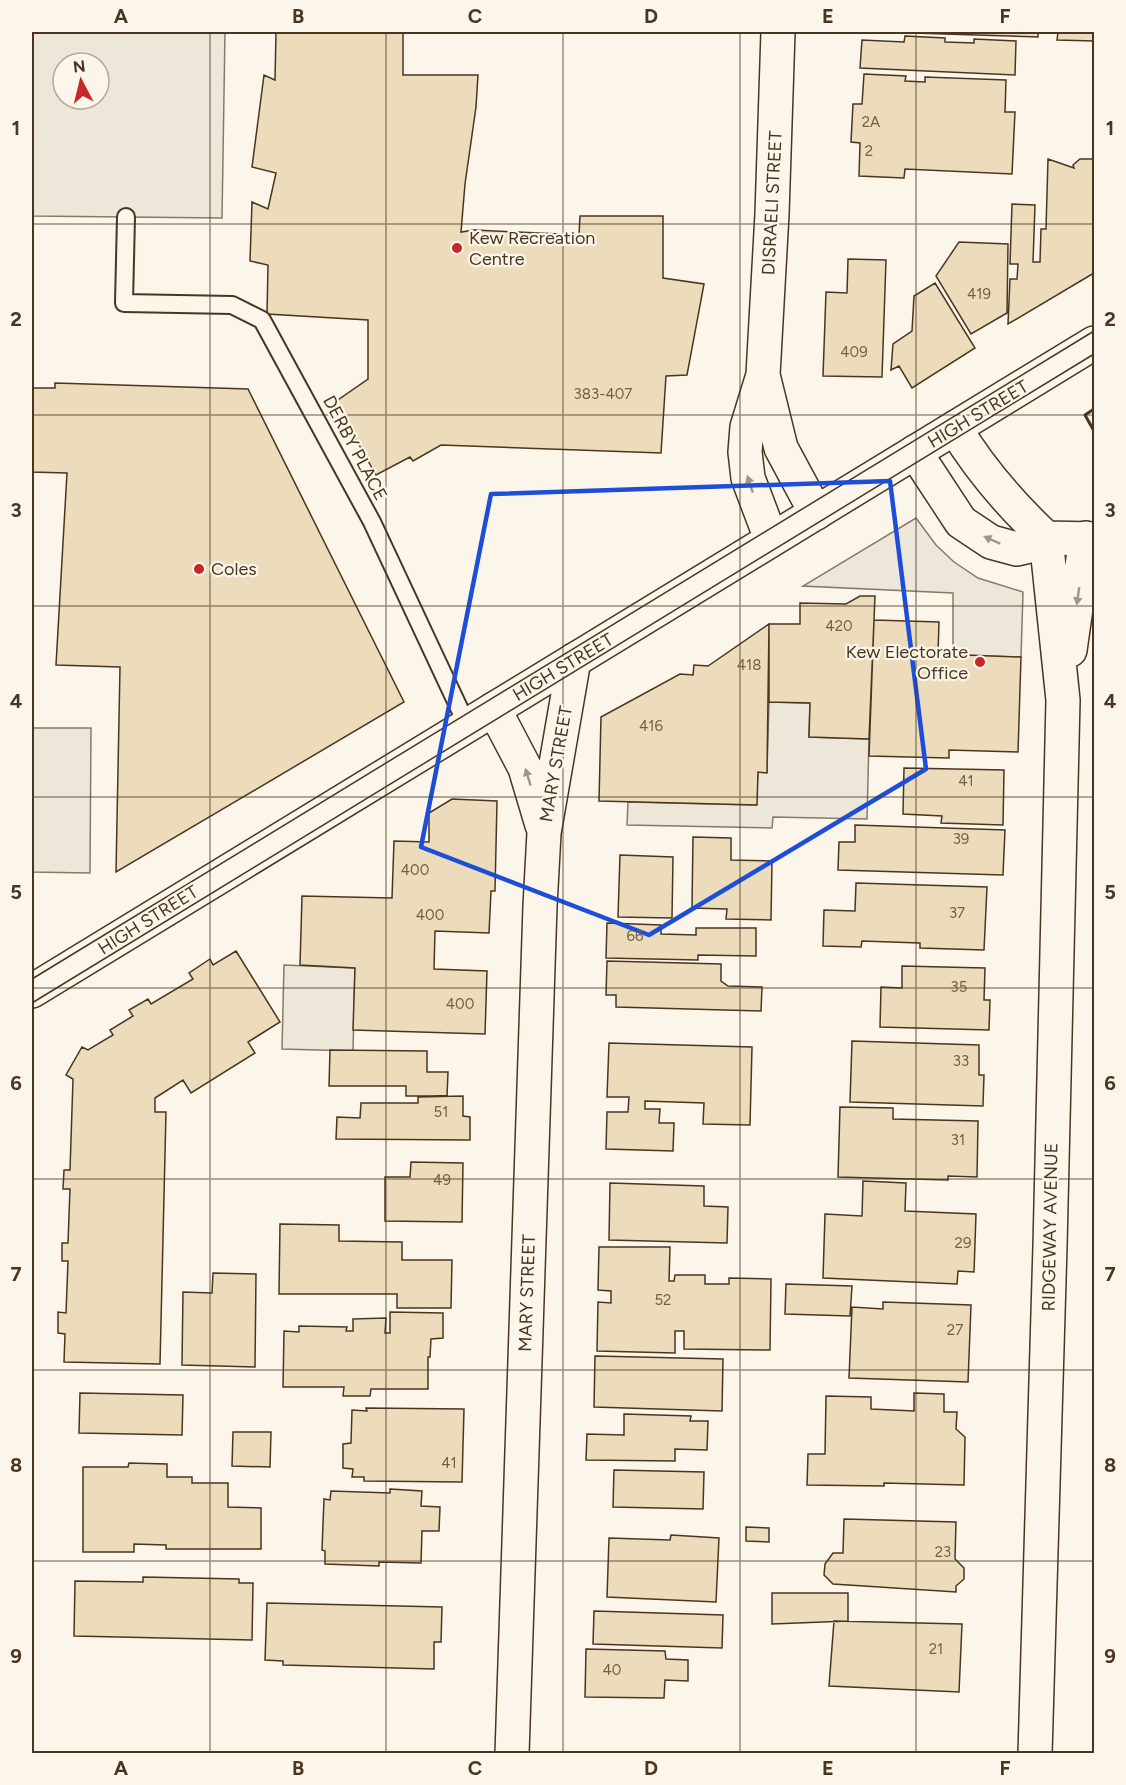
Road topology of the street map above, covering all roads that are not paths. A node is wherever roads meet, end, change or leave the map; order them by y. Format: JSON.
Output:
{"nodes":[{"id":1,"x":778,"y":32,"type":"edge"},
{"id":2,"x":126,"y":217,"type":"dead end"},
{"id":3,"x":1095,"y":343,"type":"edge"},
{"id":4,"x":763,"y":375,"type":"junction"},
{"id":5,"x":955,"y":428,"type":"junction"},
{"id":6,"x":915,"y":452,"type":"junction"},
{"id":7,"x":816,"y":513,"type":"junction"},
{"id":8,"x":1046,"y":538,"type":"junction"},
{"id":9,"x":1090,"y":538,"type":"edge"},
{"id":10,"x":771,"y":539,"type":"junction"},
{"id":11,"x":574,"y":660,"type":"junction"},
{"id":12,"x":1063,"y":700,"type":"junction"},
{"id":13,"x":480,"y":717,"type":"junction"},
{"id":14,"x":544,"y":833,"type":"junction"},
{"id":15,"x":32,"y":991,"type":"edge"},
{"id":16,"x":512,"y":1754,"type":"edge"},
{"id":17,"x":1035,"y":1754,"type":"edge"}],
"edges":[{"from":1,"to":4,"type":"street","name":"DISRAELI STREET"},
{"from":2,"to":13,"type":"lane","name":"DERBY PLACE"},
{"from":3,"to":5,"type":"street","name":"HIGH STREET"},
{"from":4,"to":7,"type":"street","name":"DISRAELI STREET"},
{"from":10,"to":4,"type":"street","name":"DISRAELI STREET","one_way":true},
{"from":5,"to":6,"type":"street","name":"HIGH STREET"},
{"from":5,"to":8,"type":"street"},
{"from":6,"to":7,"type":"street","name":"HIGH STREET"},
{"from":8,"to":6,"type":"street","one_way":true},
{"from":7,"to":10,"type":"street","name":"HIGH STREET"},
{"from":8,"to":9,"type":"street"},
{"from":8,"to":12,"type":"street","name":"RIDGEWAY AVENUE"},
{"from":9,"to":12,"type":"street","name":"RIDGEWAY AVENUE","one_way":true},
{"from":10,"to":11,"type":"street","name":"HIGH STREET"},
{"from":11,"to":13,"type":"street","name":"HIGH STREET"},
{"from":11,"to":14,"type":"street","name":"MARY STREET"},
{"from":12,"to":17,"type":"street","name":"RIDGEWAY AVENUE"},
{"from":14,"to":13,"type":"street","name":"MARY STREET","one_way":true},
{"from":13,"to":15,"type":"street","name":"HIGH STREET"},
{"from":14,"to":16,"type":"street","name":"MARY STREET"}]}
